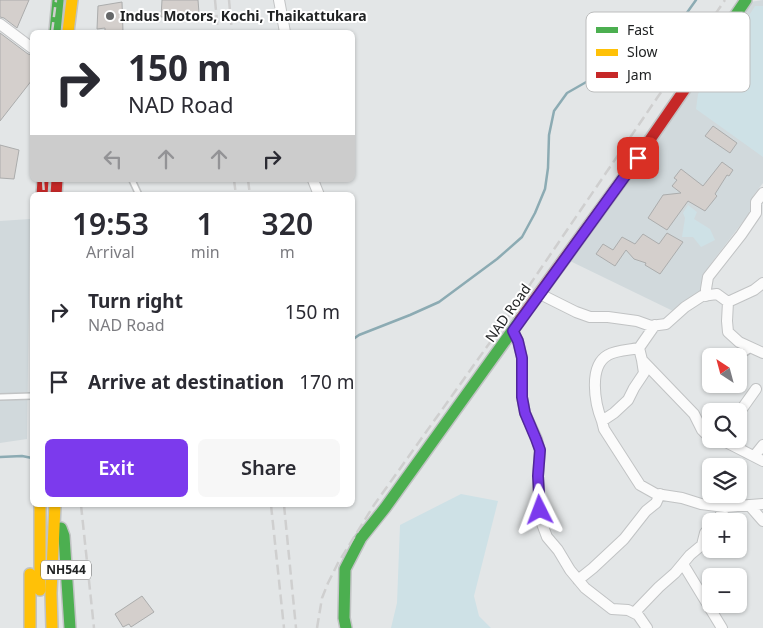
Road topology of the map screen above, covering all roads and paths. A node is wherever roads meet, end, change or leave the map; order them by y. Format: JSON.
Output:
{"nodes":[{"id":1,"x":58,"y":0,"type":"edge"},
{"id":2,"x":72,"y":0,"type":"edge"},
{"id":3,"x":279,"y":0,"type":"edge"},
{"id":4,"x":746,"y":0,"type":"edge"},
{"id":5,"x":738,"y":12,"type":"edge"},
{"id":6,"x":0,"y":24,"type":"edge"},
{"id":7,"x":55,"y":30,"type":"edge"},
{"id":8,"x":68,"y":30,"type":"edge"},
{"id":9,"x":285,"y":30,"type":"edge"},
{"id":10,"x":30,"y":46,"type":"edge"},
{"id":11,"x":683,"y":92,"type":"edge"},
{"id":12,"x":763,"y":192,"type":"edge"},
{"id":13,"x":763,"y":283,"type":"edge"},
{"id":14,"x":540,"y":294,"type":"junction"},
{"id":15,"x":706,"y":296,"type":"junction"},
{"id":16,"x":728,"y":302,"type":"junction"},
{"id":17,"x":655,"y":325,"type":"junction"},
{"id":18,"x":513,"y":331,"type":"junction"},
{"id":19,"x":639,"y":348,"type":"junction"},
{"id":20,"x":752,"y":348,"type":"junction"},
{"id":21,"x":748,"y":351,"type":"edge"},
{"id":22,"x":763,"y":353,"type":"edge"},
{"id":23,"x":642,"y":360,"type":"junction"},
{"id":24,"x":756,"y":389,"type":"dead end"},
{"id":25,"x":30,"y":396,"type":"edge"},
{"id":26,"x":0,"y":397,"type":"edge"},
{"id":27,"x":746,"y":403,"type":"edge"},
{"id":28,"x":602,"y":421,"type":"junction"},
{"id":29,"x":702,"y":430,"type":"edge"},
{"id":30,"x":763,"y":445,"type":"edge"},
{"id":31,"x":738,"y":448,"type":"edge"},
{"id":32,"x":759,"y":458,"type":"edge"},
{"id":33,"x":660,"y":494,"type":"junction"},
{"id":34,"x":763,"y":504,"type":"edge"},
{"id":35,"x":749,"y":506,"type":"junction"},
{"id":36,"x":40,"y":507,"type":"edge"},
{"id":37,"x":725,"y":507,"type":"junction"},
{"id":38,"x":55,"y":509,"type":"edge"},
{"id":39,"x":722,"y":513,"type":"edge"},
{"id":40,"x":763,"y":520,"type":"edge"},
{"id":41,"x":39,"y":543,"type":"junction"},
{"id":42,"x":702,"y":545,"type":"edge"},
{"id":43,"x":683,"y":564,"type":"junction"},
{"id":44,"x":578,"y":580,"type":"junction"},
{"id":45,"x":634,"y":612,"type":"junction"},
{"id":46,"x":30,"y":628,"type":"edge"},
{"id":47,"x":41,"y":628,"type":"edge"},
{"id":48,"x":52,"y":628,"type":"edge"},
{"id":49,"x":70,"y":628,"type":"edge"},
{"id":50,"x":346,"y":628,"type":"edge"},
{"id":51,"x":647,"y":628,"type":"edge"},
{"id":52,"x":722,"y":628,"type":"edge"}],
"edges":[{"from":1,"to":7,"type":"main road"},
{"from":2,"to":8,"type":"main road"},
{"from":3,"to":9,"type":"street"},
{"from":4,"to":5,"type":"main road","name":"NAD Road"},
{"from":6,"to":10,"type":"street"},
{"from":11,"to":14,"type":"main road","name":"NAD Road"},
{"from":12,"to":15,"type":"street"},
{"from":13,"to":16,"type":"street"},
{"from":14,"to":17,"type":"street"},
{"from":14,"to":18,"type":"main road","name":"NAD Road"},
{"from":15,"to":16,"type":"street"},
{"from":15,"to":17,"type":"street"},
{"from":16,"to":20,"type":"street"},
{"from":17,"to":19,"type":"street"},
{"from":18,"to":44,"type":"street"},
{"from":18,"to":50,"type":"main road","name":"NAD Road"},
{"from":19,"to":23,"type":"street"},
{"from":19,"to":28,"type":"street"},
{"from":20,"to":21,"type":"lane"},
{"from":20,"to":22,"type":"street"},
{"from":23,"to":28,"type":"street"},
{"from":23,"to":29,"type":"street"},
{"from":24,"to":27,"type":"street"},
{"from":25,"to":26,"type":"lane"},
{"from":28,"to":33,"type":"street"},
{"from":30,"to":32,"type":"street"},
{"from":31,"to":32,"type":"street"},
{"from":33,"to":37,"type":"street"},
{"from":33,"to":44,"type":"street"},
{"from":34,"to":35,"type":"street"},
{"from":35,"to":37,"type":"street"},
{"from":35,"to":40,"type":"street"},
{"from":36,"to":41,"type":"main road","number":"NH544"},
{"from":37,"to":39,"type":"street"},
{"from":38,"to":48,"type":"main road"},
{"from":38,"to":49,"type":"main road","number":"NH544"},
{"from":41,"to":46,"type":"main road"},
{"from":41,"to":47,"type":"main road","number":"NH544"},
{"from":42,"to":43,"type":"street"},
{"from":43,"to":45,"type":"street"},
{"from":43,"to":52,"type":"street"},
{"from":44,"to":45,"type":"street"},
{"from":45,"to":51,"type":"street"}]}
